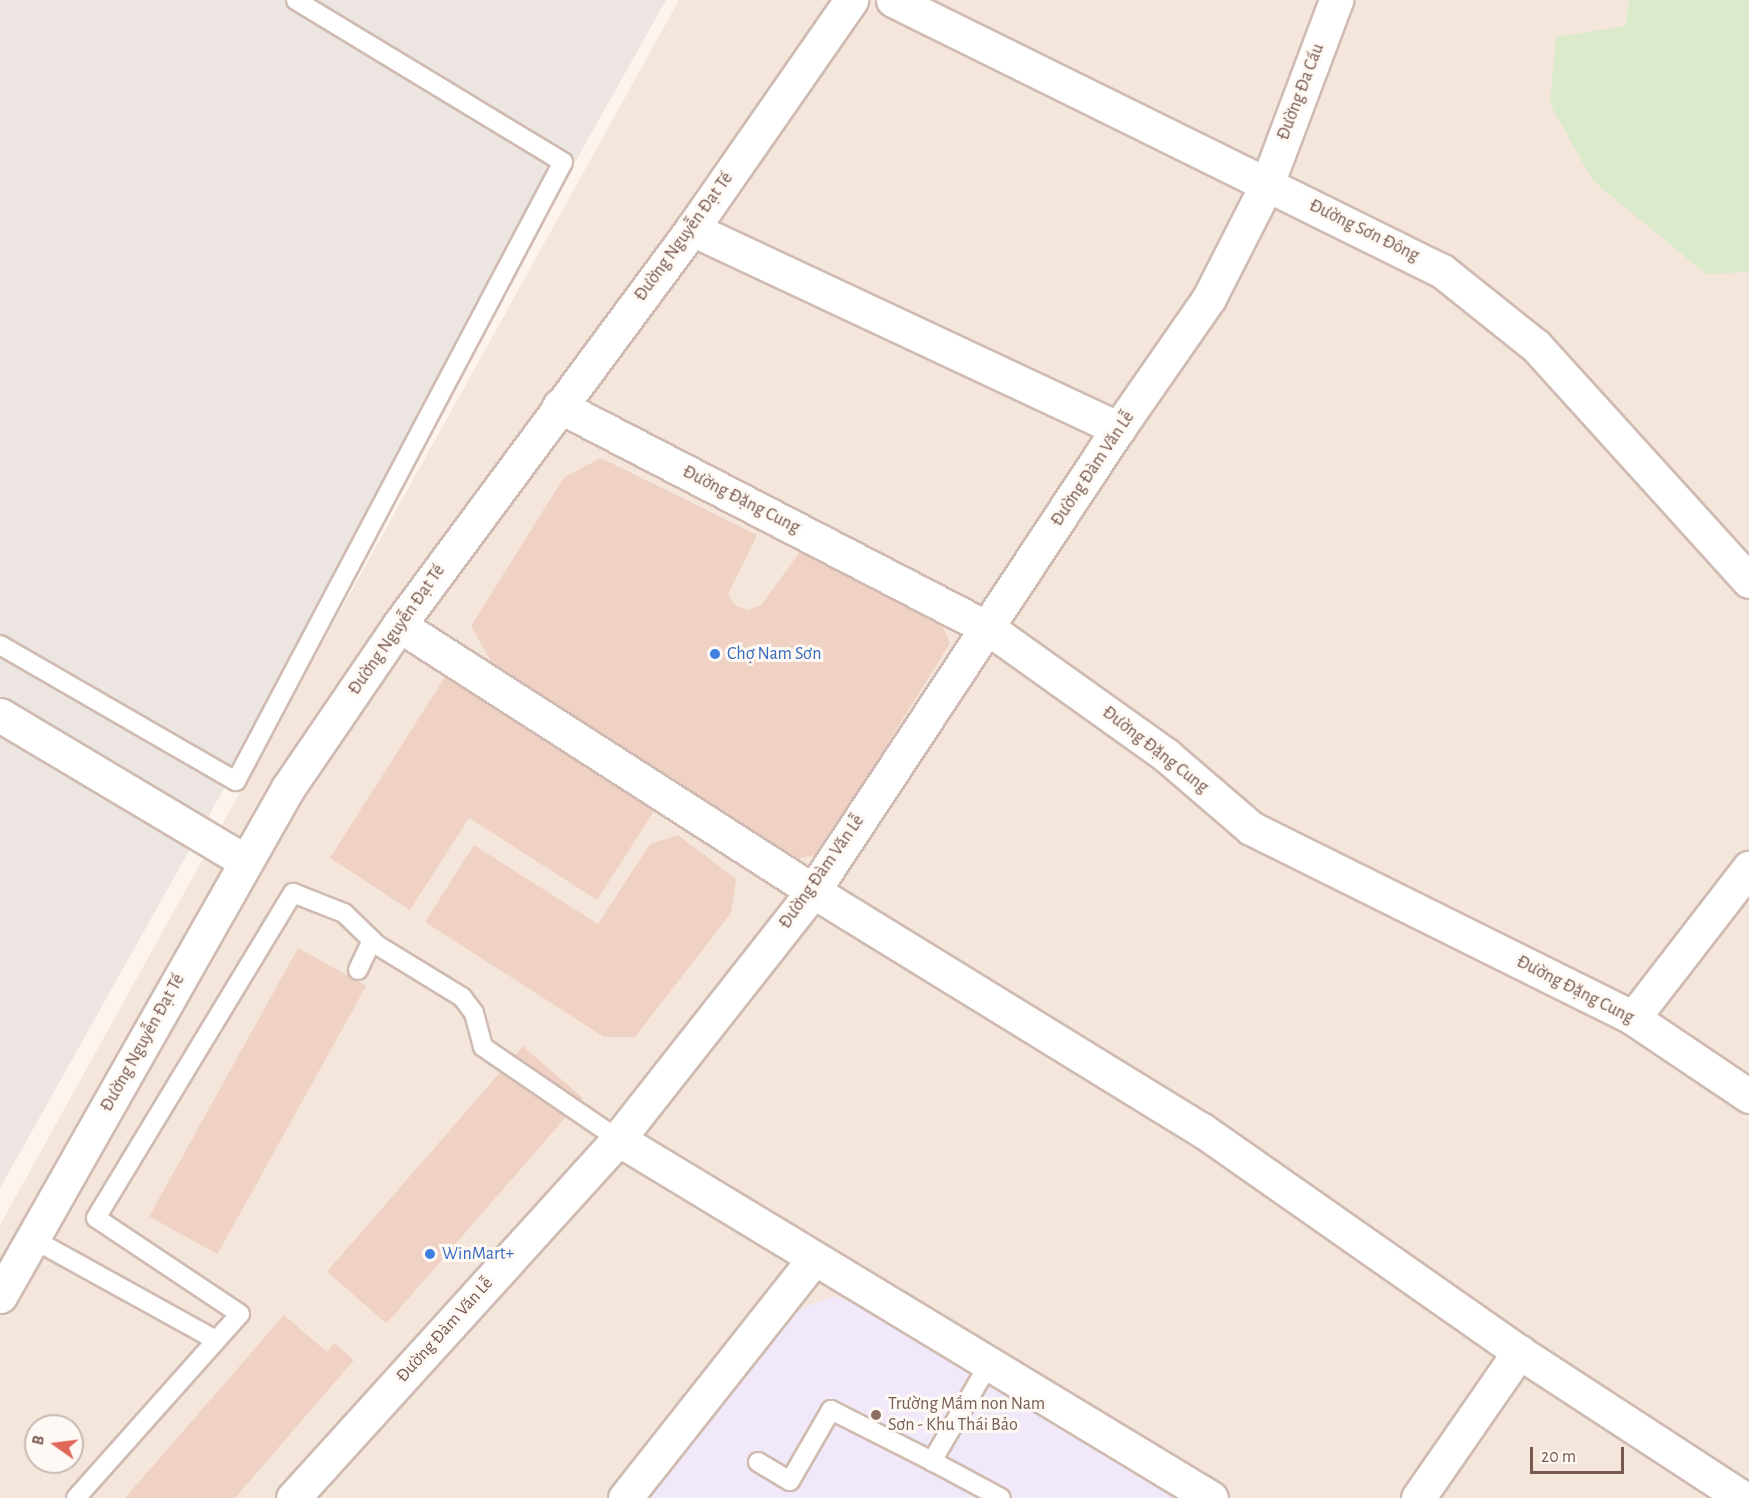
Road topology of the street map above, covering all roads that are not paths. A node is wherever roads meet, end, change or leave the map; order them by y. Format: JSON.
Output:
{"nodes":[{"id":1,"x":296,"y":0,"type":"edge"},
{"id":2,"x":850,"y":0,"type":"edge"},
{"id":3,"x":893,"y":0,"type":"edge"},
{"id":4,"x":1336,"y":0,"type":"edge"},
{"id":5,"x":1267,"y":184,"type":"junction"},
{"id":6,"x":692,"y":229,"type":"junction"},
{"id":7,"x":559,"y":406,"type":"junction"},
{"id":8,"x":1118,"y":429,"type":"junction"},
{"id":9,"x":1749,"y":581,"type":"edge"},
{"id":10,"x":399,"y":625,"type":"junction"},
{"id":11,"x":988,"y":628,"type":"junction"},
{"id":12,"x":0,"y":645,"type":"edge"},
{"id":13,"x":0,"y":715,"type":"edge"},
{"id":14,"x":245,"y":861,"type":"junction"},
{"id":15,"x":1749,"y":868,"type":"edge"},
{"id":16,"x":813,"y":891,"type":"junction"},
{"id":17,"x":372,"y":940,"type":"junction"},
{"id":18,"x":358,"y":970,"type":"dead end"},
{"id":19,"x":1633,"y":1018,"type":"junction"},
{"id":20,"x":1749,"y":1096,"type":"edge"},
{"id":21,"x":618,"y":1138,"type":"junction"},
{"id":22,"x":33,"y":1239,"type":"junction"},
{"id":23,"x":814,"y":1259,"type":"junction"},
{"id":24,"x":0,"y":1296,"type":"edge"},
{"id":25,"x":216,"y":1340,"type":"junction"},
{"id":26,"x":1519,"y":1352,"type":"junction"},
{"id":27,"x":989,"y":1364,"type":"junction"},
{"id":28,"x":932,"y":1461,"type":"junction"},
{"id":29,"x":758,"y":1462,"type":"dead end"},
{"id":30,"x":76,"y":1498,"type":"edge"},
{"id":31,"x":293,"y":1498,"type":"edge"},
{"id":32,"x":625,"y":1498,"type":"edge"},
{"id":33,"x":1001,"y":1498,"type":"edge"},
{"id":34,"x":1211,"y":1498,"type":"edge"},
{"id":35,"x":1418,"y":1498,"type":"edge"},
{"id":36,"x":1743,"y":1498,"type":"edge"}],
"edges":[{"from":1,"to":12,"type":"lane"},
{"from":2,"to":6,"type":"street","name":"Đường Nguyễn Đạt Tế"},
{"from":3,"to":5,"type":"street","name":"Đường Sơn Đông"},
{"from":4,"to":5,"type":"street","name":"Đường Đa Cấu"},
{"from":5,"to":8,"type":"street","name":"Đường Đàm Văn Lễ"},
{"from":5,"to":9,"type":"street","name":"Đường Sơn Đông"},
{"from":6,"to":7,"type":"street","name":"Đường Nguyễn Đạt Tế"},
{"from":6,"to":8,"type":"street"},
{"from":7,"to":10,"type":"street","name":"Đường Nguyễn Đạt Tế"},
{"from":7,"to":11,"type":"street","name":"Đường Đặng Cung"},
{"from":8,"to":11,"type":"street","name":"Đường Đàm Văn Lễ"},
{"from":10,"to":14,"type":"street","name":"Đường Nguyễn Đạt Tế"},
{"from":10,"to":16,"type":"street"},
{"from":11,"to":16,"type":"street","name":"Đường Đàm Văn Lễ"},
{"from":11,"to":19,"type":"street","name":"Đường Đặng Cung"},
{"from":13,"to":14,"type":"street"},
{"from":14,"to":22,"type":"street","name":"Đường Nguyễn Đạt Tế"},
{"from":15,"to":19,"type":"street"},
{"from":16,"to":21,"type":"street","name":"Đường Đàm Văn Lễ"},
{"from":16,"to":26,"type":"street"},
{"from":17,"to":18,"type":"lane"},
{"from":17,"to":21,"type":"lane"},
{"from":17,"to":25,"type":"lane"},
{"from":19,"to":20,"type":"street","name":"Đường Đặng Cung"},
{"from":21,"to":23,"type":"street"},
{"from":21,"to":31,"type":"street","name":"Đường Đàm Văn Lễ"},
{"from":22,"to":24,"type":"street","name":"Đường Nguyễn Đạt Tế"},
{"from":22,"to":25,"type":"lane"},
{"from":23,"to":27,"type":"street"},
{"from":23,"to":32,"type":"street"},
{"from":25,"to":30,"type":"lane"},
{"from":26,"to":35,"type":"street"},
{"from":26,"to":36,"type":"street"},
{"from":27,"to":28,"type":"lane"},
{"from":27,"to":34,"type":"street"},
{"from":28,"to":29,"type":"lane"},
{"from":28,"to":33,"type":"lane"}]}
